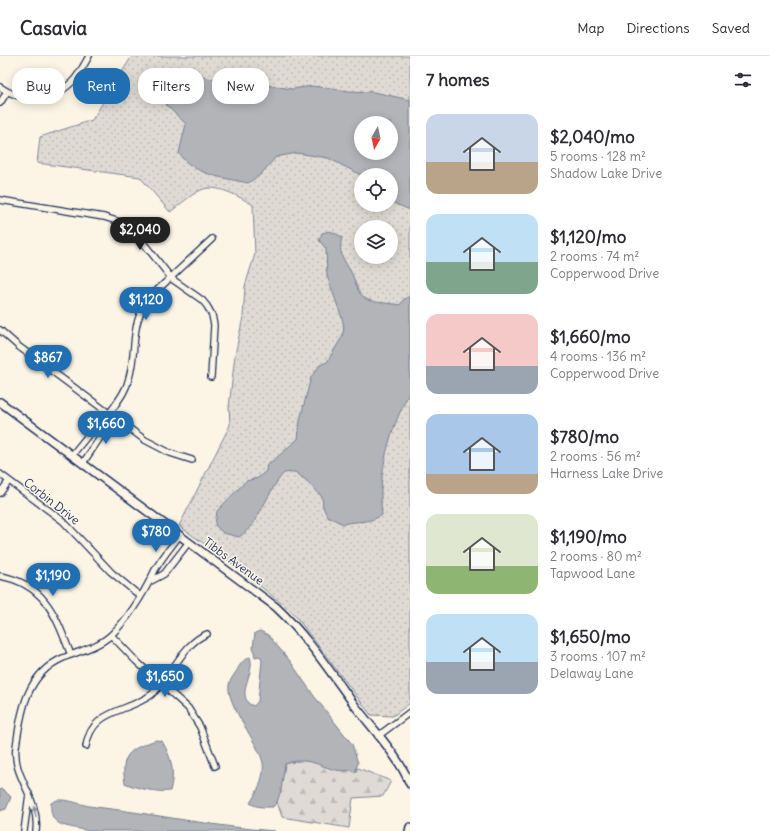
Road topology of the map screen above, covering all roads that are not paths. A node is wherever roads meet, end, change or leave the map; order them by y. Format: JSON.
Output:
{"nodes":[{"id":1,"x":89,"y":56,"type":"edge"},
{"id":2,"x":0,"y":87,"type":"edge"},
{"id":3,"x":7,"y":92,"type":"junction"},
{"id":4,"x":0,"y":103,"type":"edge"},
{"id":5,"x":0,"y":200,"type":"edge"},
{"id":6,"x":212,"y":239,"type":"dead end"},
{"id":7,"x":171,"y":277,"type":"junction"},
{"id":8,"x":0,"y":330,"type":"edge"},
{"id":9,"x":211,"y":377,"type":"dead end"},
{"id":10,"x":0,"y":402,"type":"edge"},
{"id":11,"x":110,"y":414,"type":"junction"},
{"id":12,"x":72,"y":455,"type":"junction"},
{"id":13,"x":192,"y":460,"type":"dead end"},
{"id":14,"x":83,"y":463,"type":"junction"},
{"id":15,"x":0,"y":474,"type":"edge"},
{"id":16,"x":9,"y":481,"type":"junction"},
{"id":17,"x":0,"y":493,"type":"edge"},
{"id":18,"x":180,"y":535,"type":"junction"},
{"id":19,"x":189,"y":542,"type":"junction"},
{"id":20,"x":0,"y":576,"type":"edge"},
{"id":21,"x":151,"y":581,"type":"junction"},
{"id":22,"x":140,"y":596,"type":"junction"},
{"id":23,"x":207,"y":634,"type":"dead end"},
{"id":24,"x":111,"y":635,"type":"junction"},
{"id":25,"x":71,"y":655,"type":"junction"},
{"id":26,"x":162,"y":684,"type":"junction"},
{"id":27,"x":410,"y":712,"type":"edge"},
{"id":28,"x":378,"y":736,"type":"junction"},
{"id":29,"x":86,"y":746,"type":"dead end"},
{"id":30,"x":215,"y":766,"type":"dead end"},
{"id":31,"x":410,"y":784,"type":"edge"},
{"id":32,"x":28,"y":793,"type":"junction"},
{"id":33,"x":410,"y":827,"type":"edge"},
{"id":34,"x":24,"y":831,"type":"edge"},
{"id":35,"x":36,"y":831,"type":"edge"},
{"id":36,"x":409,"y":831,"type":"edge"}],
"edges":[{"from":1,"to":3,"type":"street"},
{"from":2,"to":3,"type":"street"},
{"from":3,"to":4,"type":"street"},
{"from":5,"to":7,"type":"street"},
{"from":6,"to":7,"type":"street"},
{"from":7,"to":9,"type":"street"},
{"from":7,"to":11,"type":"street"},
{"from":8,"to":11,"type":"street"},
{"from":10,"to":12,"type":"street","name":"Tibbs Avenue"},
{"from":11,"to":12,"type":"street"},
{"from":11,"to":13,"type":"street"},
{"from":11,"to":14,"type":"street"},
{"from":12,"to":14,"type":"street","name":"Tibbs Avenue"},
{"from":14,"to":18,"type":"street","name":"Tibbs Avenue"},
{"from":15,"to":16,"type":"street","name":"Corbin Drive"},
{"from":16,"to":17,"type":"street"},
{"from":16,"to":22,"type":"street","name":"Corbin Drive"},
{"from":18,"to":19,"type":"street","name":"Tibbs Avenue"},
{"from":18,"to":21,"type":"street"},
{"from":19,"to":21,"type":"street"},
{"from":19,"to":28,"type":"street","name":"Tibbs Avenue"},
{"from":20,"to":25,"type":"street"},
{"from":21,"to":22,"type":"street"},
{"from":22,"to":24,"type":"street"},
{"from":23,"to":26,"type":"street"},
{"from":24,"to":25,"type":"street"},
{"from":24,"to":26,"type":"street"},
{"from":25,"to":32,"type":"street"},
{"from":26,"to":29,"type":"street"},
{"from":26,"to":30,"type":"street"},
{"from":27,"to":28,"type":"street"},
{"from":28,"to":31,"type":"street","name":"Tibbs Avenue"},
{"from":32,"to":34,"type":"street"},
{"from":35,"to":32,"type":"street","one_way":true},
{"from":33,"to":36,"type":"street"}]}
